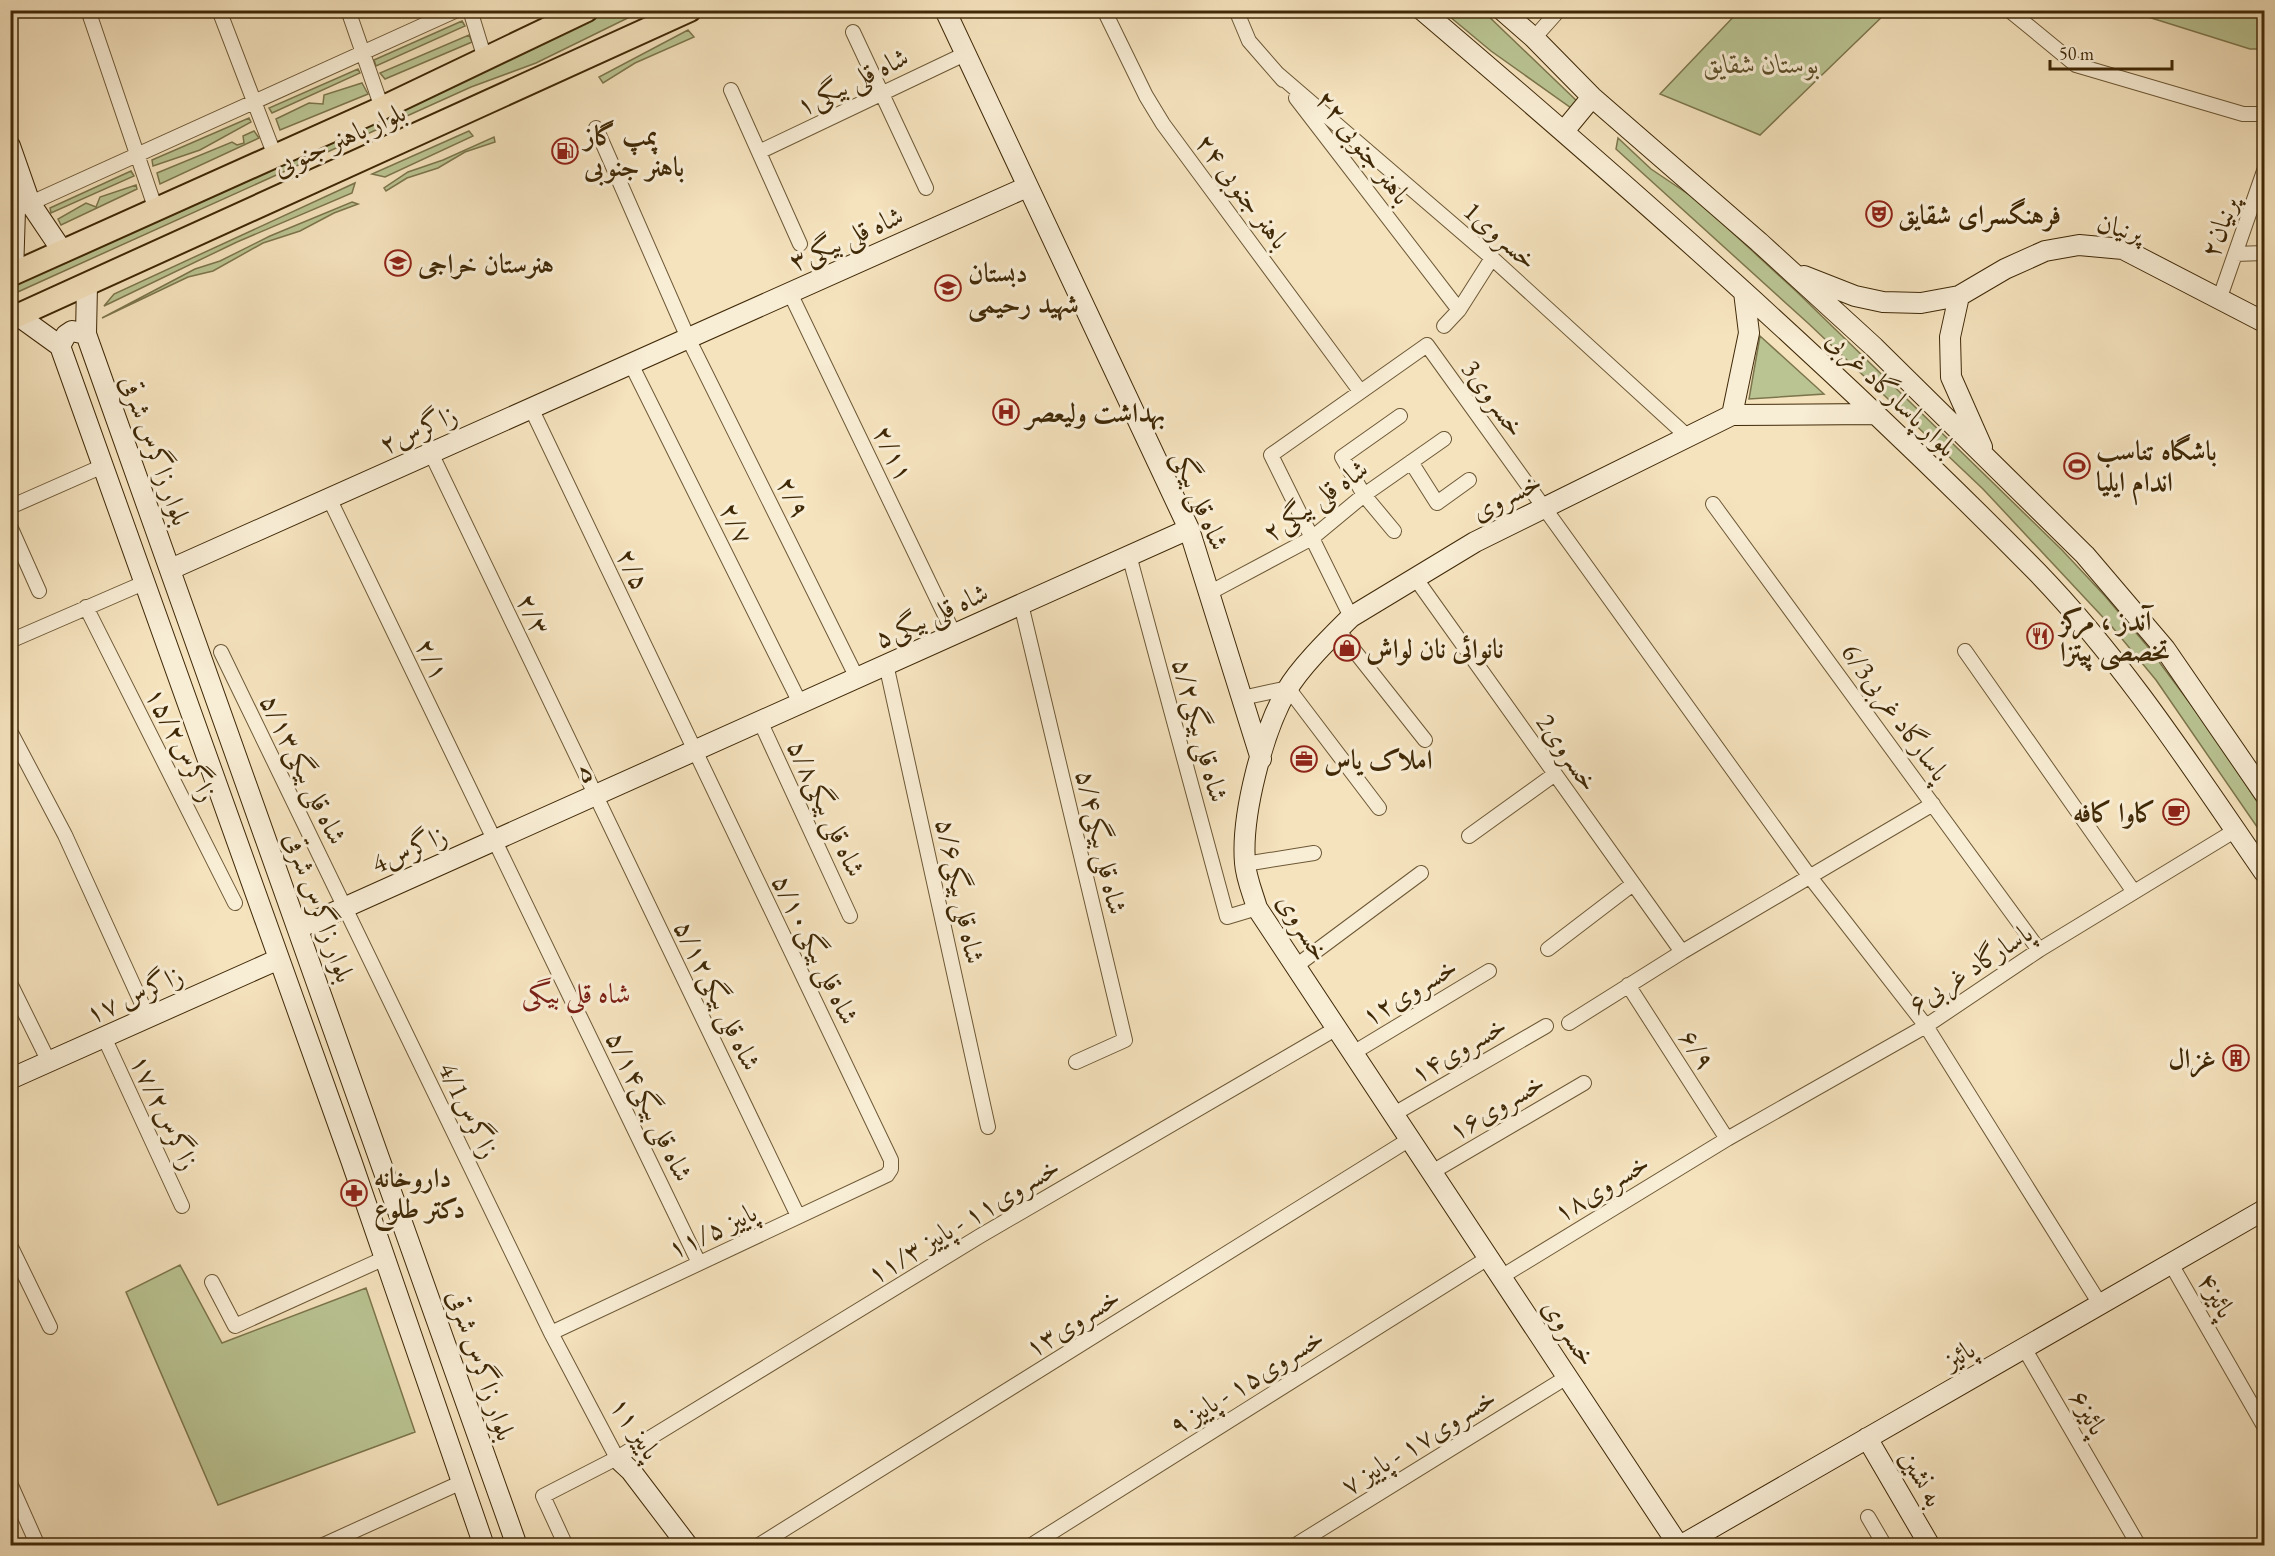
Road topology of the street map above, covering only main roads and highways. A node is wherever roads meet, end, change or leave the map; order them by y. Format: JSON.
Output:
{"nodes":[{"id":1,"x":587,"y":10,"type":"edge"},
{"id":2,"x":690,"y":10,"type":"edge"},
{"id":3,"x":12,"y":274,"type":"edge"},
{"id":4,"x":14,"y":317,"type":"edge"}],
"edges":[{"from":1,"to":3,"type":"main road","name":"بلوار باهنر جنوبی"},
{"from":2,"to":4,"type":"main road","name":"بلوار باهنر جنوبی"}]}
